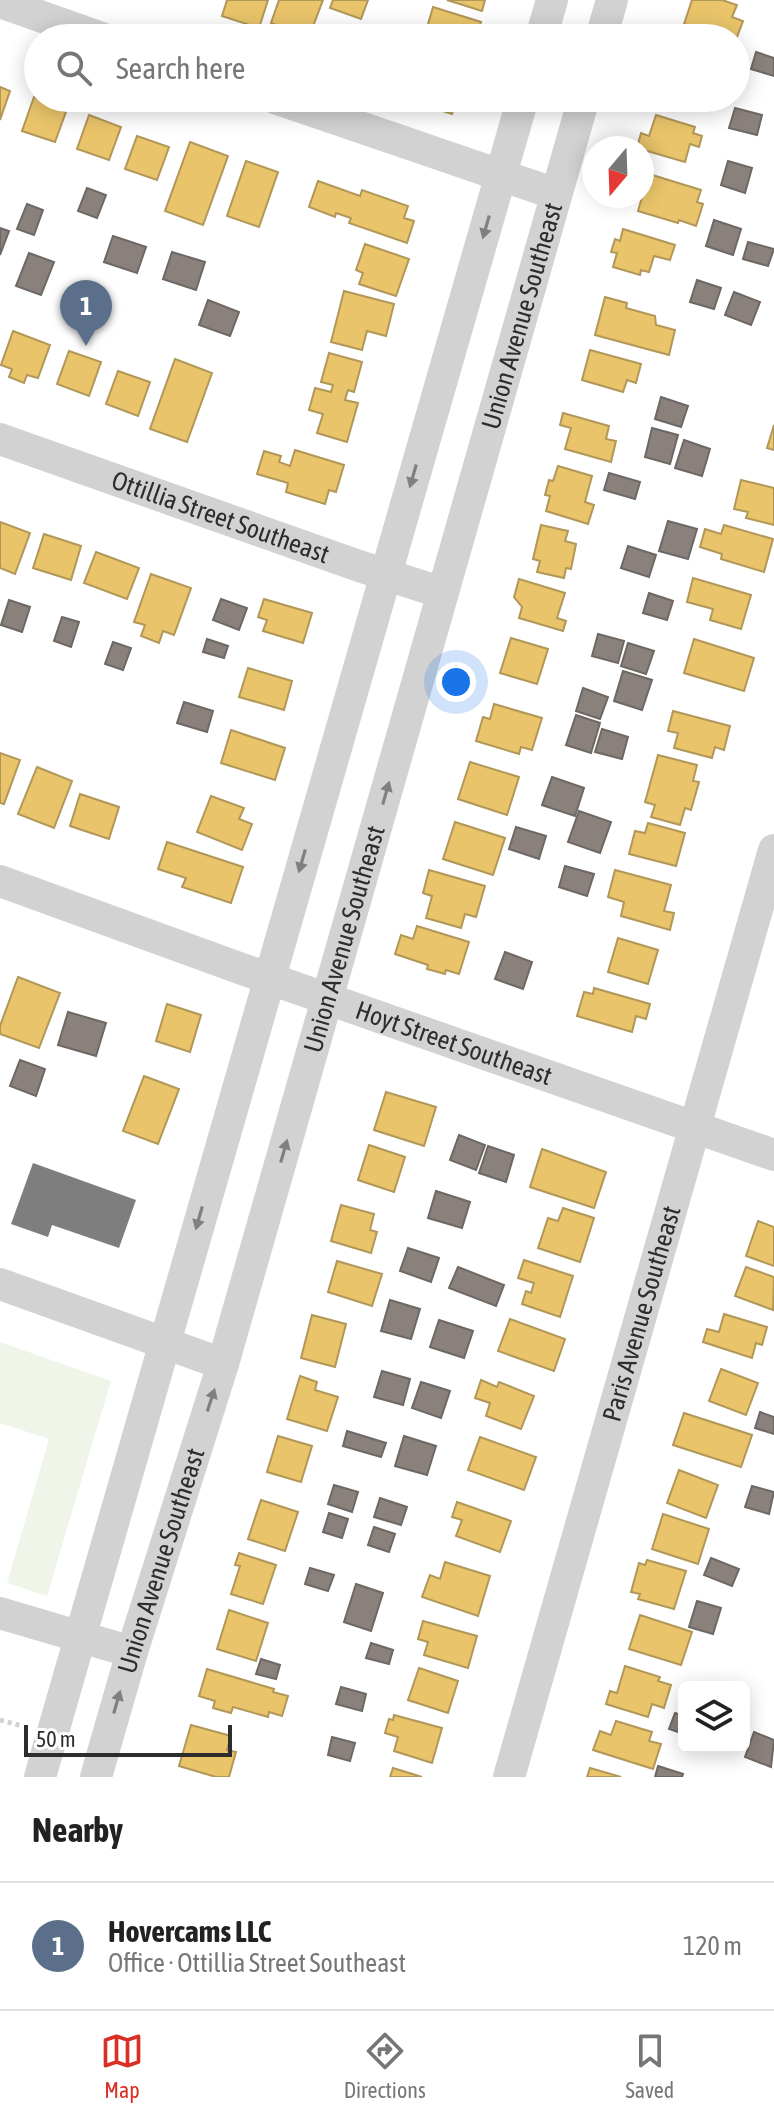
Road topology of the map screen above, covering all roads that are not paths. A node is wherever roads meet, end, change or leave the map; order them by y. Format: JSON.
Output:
{"nodes":[{"id":1,"x":552,"y":0,"type":"edge"},
{"id":2,"x":612,"y":0,"type":"edge"},
{"id":3,"x":0,"y":2,"type":"edge"},
{"id":4,"x":62,"y":24,"type":"edge"},
{"id":5,"x":545,"y":24,"type":"edge"},
{"id":6,"x":605,"y":24,"type":"edge"},
{"id":7,"x":315,"y":112,"type":"edge"},
{"id":8,"x":519,"y":112,"type":"edge"},
{"id":9,"x":580,"y":112,"type":"edge"},
{"id":10,"x":500,"y":176,"type":"junction"},
{"id":11,"x":556,"y":194,"type":"junction"},
{"id":12,"x":0,"y":439,"type":"edge"},
{"id":13,"x":384,"y":574,"type":"junction"},
{"id":14,"x":443,"y":593,"type":"junction"},
{"id":15,"x":774,"y":850,"type":"edge"},
{"id":16,"x":0,"y":881,"type":"edge"},
{"id":17,"x":269,"y":977,"type":"junction"},
{"id":18,"x":328,"y":997,"type":"junction"},
{"id":19,"x":696,"y":1127,"type":"junction"},
{"id":20,"x":774,"y":1155,"type":"edge"},
{"id":21,"x":0,"y":1284,"type":"edge"},
{"id":22,"x":163,"y":1343,"type":"junction"},
{"id":23,"x":223,"y":1364,"type":"junction"},
{"id":24,"x":0,"y":1613,"type":"edge"},
{"id":25,"x":80,"y":1636,"type":"junction"},
{"id":26,"x":132,"y":1652,"type":"junction"},
{"id":27,"x":40,"y":1777,"type":"edge"},
{"id":28,"x":96,"y":1777,"type":"edge"},
{"id":29,"x":509,"y":1777,"type":"edge"}],
"edges":[{"from":1,"to":5,"type":"street"},
{"from":2,"to":6,"type":"street"},
{"from":3,"to":4,"type":"street"},
{"from":7,"to":10,"type":"street"},
{"from":8,"to":10,"type":"street"},
{"from":9,"to":11,"type":"street","name":"Union Avenue Southeast"},
{"from":10,"to":11,"type":"street"},
{"from":10,"to":13,"type":"street","one_way":true},
{"from":11,"to":14,"type":"street","name":"Union Avenue Southeast"},
{"from":12,"to":13,"type":"street","name":"Ottillia Street Southeast"},
{"from":13,"to":14,"type":"street","name":"Ottillia Street Southeast"},
{"from":13,"to":17,"type":"street","one_way":true},
{"from":18,"to":14,"type":"street","name":"Union Avenue Southeast","one_way":true},
{"from":15,"to":19,"type":"street","name":"Paris Avenue Southeast"},
{"from":16,"to":17,"type":"street","name":"Hoyt Street Southeast"},
{"from":17,"to":18,"type":"street","name":"Hoyt Street Southeast"},
{"from":17,"to":22,"type":"street","one_way":true},
{"from":18,"to":19,"type":"street","name":"Hoyt Street Southeast"},
{"from":23,"to":18,"type":"street","name":"Union Avenue Southeast","one_way":true},
{"from":19,"to":20,"type":"street","name":"Hoyt Street Southeast"},
{"from":19,"to":29,"type":"street","name":"Paris Avenue Southeast"},
{"from":21,"to":22,"type":"street"},
{"from":22,"to":23,"type":"street"},
{"from":22,"to":25,"type":"street"},
{"from":26,"to":23,"type":"street","name":"Union Avenue Southeast","one_way":true},
{"from":24,"to":25,"type":"street"},
{"from":25,"to":26,"type":"street"},
{"from":25,"to":27,"type":"street"},
{"from":28,"to":26,"type":"street","name":"Union Avenue Southeast","one_way":true}]}
